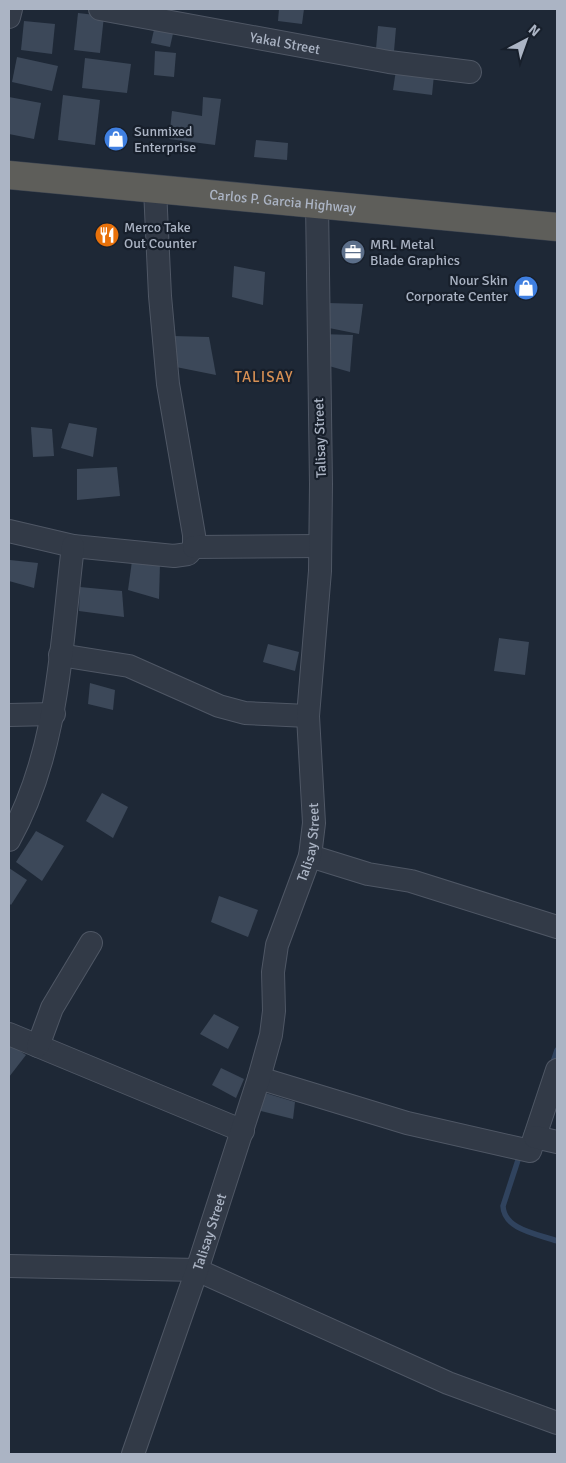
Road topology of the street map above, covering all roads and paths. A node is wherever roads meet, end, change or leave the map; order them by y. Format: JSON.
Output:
{"nodes":[{"id":1,"x":11,"y":9,"type":"edge"},
{"id":2,"x":100,"y":9,"type":"edge"},
{"id":3,"x":9,"y":17,"type":"edge"},
{"id":4,"x":212,"y":18,"type":"edge"},
{"id":5,"x":470,"y":72,"type":"dead end"},
{"id":6,"x":9,"y":175,"type":"edge"},
{"id":7,"x":154,"y":189,"type":"junction"},
{"id":8,"x":317,"y":203,"type":"junction"},
{"id":9,"x":557,"y":227,"type":"edge"},
{"id":10,"x":9,"y":531,"type":"edge"},
{"id":11,"x":73,"y":546,"type":"junction"},
{"id":12,"x":320,"y":546,"type":"junction"},
{"id":13,"x":194,"y":547,"type":"junction"},
{"id":14,"x":60,"y":655,"type":"junction"},
{"id":15,"x":54,"y":714,"type":"junction"},
{"id":16,"x":9,"y":715,"type":"edge"},
{"id":17,"x":308,"y":716,"type":"junction"},
{"id":18,"x":9,"y":840,"type":"edge"},
{"id":19,"x":310,"y":856,"type":"junction"},
{"id":20,"x":557,"y":927,"type":"edge"},
{"id":21,"x":91,"y":943,"type":"dead end"},
{"id":22,"x":9,"y":1034,"type":"edge"},
{"id":23,"x":38,"y":1046,"type":"junction"},
{"id":24,"x":557,"y":1070,"type":"edge"},
{"id":25,"x":259,"y":1078,"type":"junction"},
{"id":26,"x":243,"y":1131,"type":"junction"},
{"id":27,"x":557,"y":1142,"type":"edge"},
{"id":28,"x":532,"y":1144,"type":"junction"},
{"id":29,"x":9,"y":1266,"type":"edge"},
{"id":30,"x":197,"y":1270,"type":"junction"},
{"id":31,"x":557,"y":1423,"type":"edge"},
{"id":32,"x":133,"y":1454,"type":"edge"}],
"edges":[{"from":1,"to":3,"type":"street"},
{"from":2,"to":4,"type":"street","name":"Yakal Street"},
{"from":4,"to":5,"type":"street","name":"Yakal Street"},
{"from":6,"to":7,"type":"highway","name":"Carlos P. Garcia Highway"},
{"from":7,"to":8,"type":"highway","name":"Carlos P. Garcia Highway"},
{"from":7,"to":13,"type":"street"},
{"from":8,"to":9,"type":"highway","name":"Carlos P. Garcia Highway"},
{"from":8,"to":12,"type":"street","name":"Talisay Street"},
{"from":10,"to":11,"type":"street"},
{"from":11,"to":13,"type":"street"},
{"from":11,"to":14,"type":"street"},
{"from":12,"to":13,"type":"street"},
{"from":12,"to":17,"type":"street","name":"Talisay Street"},
{"from":14,"to":15,"type":"street"},
{"from":14,"to":17,"type":"street"},
{"from":15,"to":16,"type":"street"},
{"from":15,"to":18,"type":"street"},
{"from":17,"to":19,"type":"street","name":"Talisay Street"},
{"from":19,"to":20,"type":"street"},
{"from":19,"to":25,"type":"street","name":"Talisay Street"},
{"from":21,"to":23,"type":"street"},
{"from":22,"to":23,"type":"street"},
{"from":23,"to":26,"type":"street"},
{"from":24,"to":28,"type":"street"},
{"from":25,"to":26,"type":"street","name":"Talisay Street"},
{"from":25,"to":28,"type":"street"},
{"from":26,"to":30,"type":"street","name":"Talisay Street"},
{"from":27,"to":28,"type":"street"},
{"from":29,"to":30,"type":"street"},
{"from":30,"to":31,"type":"street"},
{"from":30,"to":32,"type":"street","name":"Talisay Street"}]}
